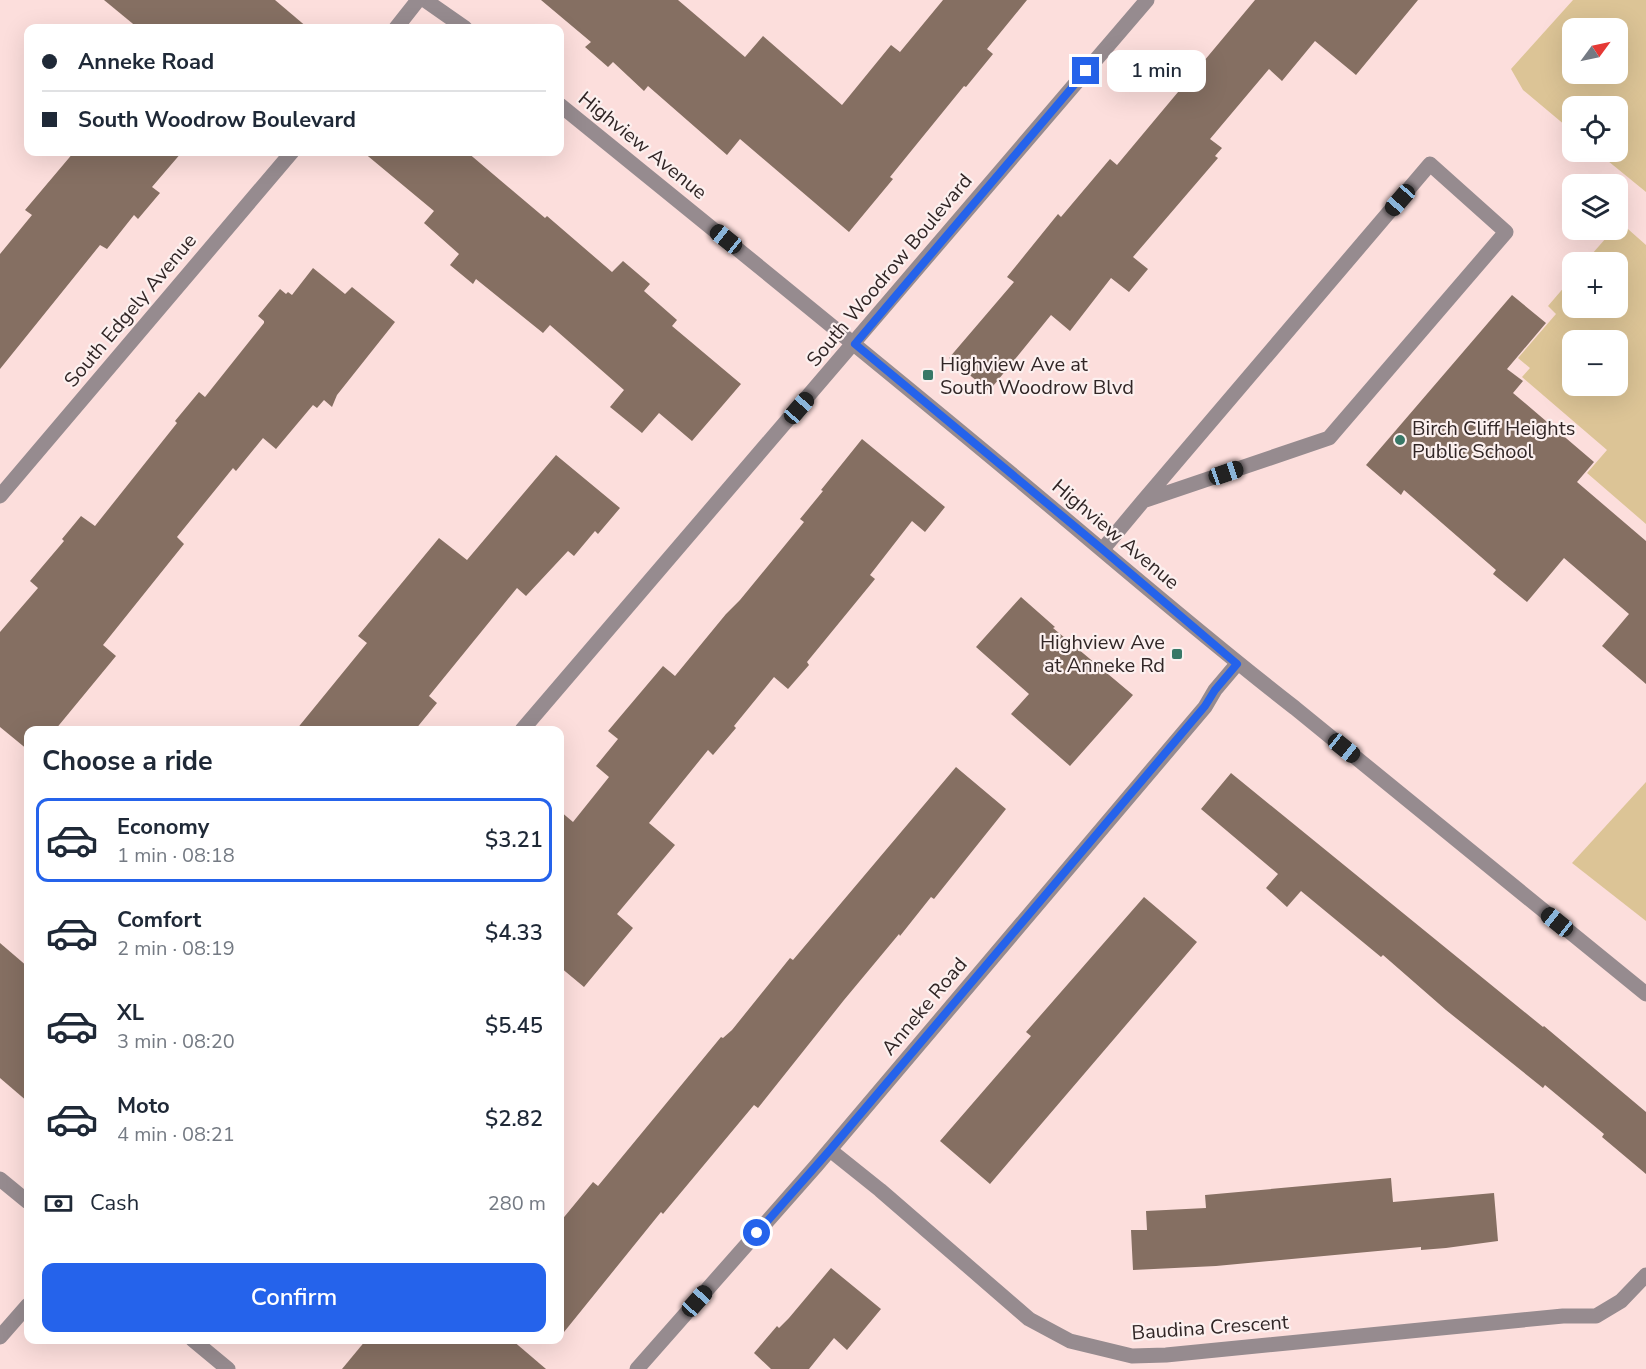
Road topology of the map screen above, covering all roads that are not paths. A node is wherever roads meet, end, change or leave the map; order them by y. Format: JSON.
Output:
{"nodes":[{"id":1,"x":418,"y":0,"type":"edge"},
{"id":2,"x":425,"y":0,"type":"edge"},
{"id":3,"x":1147,"y":0,"type":"edge"},
{"id":4,"x":399,"y":24,"type":"edge"},
{"id":5,"x":459,"y":24,"type":"edge"},
{"id":6,"x":564,"y":108,"type":"edge"},
{"id":7,"x":289,"y":156,"type":"edge"},
{"id":8,"x":855,"y":344,"type":"junction"},
{"id":9,"x":0,"y":496,"type":"edge"},
{"id":10,"x":1143,"y":501,"type":"junction"},
{"id":11,"x":1102,"y":549,"type":"junction"},
{"id":12,"x":1237,"y":664,"type":"junction"},
{"id":13,"x":525,"y":726,"type":"edge"},
{"id":14,"x":1646,"y":994,"type":"edge"},
{"id":15,"x":830,"y":1150,"type":"junction"},
{"id":16,"x":0,"y":1179,"type":"edge"},
{"id":17,"x":24,"y":1199,"type":"edge"},
{"id":18,"x":1646,"y":1275,"type":"edge"},
{"id":19,"x":24,"y":1310,"type":"edge"},
{"id":20,"x":0,"y":1337,"type":"edge"},
{"id":21,"x":198,"y":1344,"type":"edge"},
{"id":22,"x":228,"y":1369,"type":"edge"},
{"id":23,"x":637,"y":1369,"type":"edge"}],
"edges":[{"from":1,"to":4,"type":"street"},
{"from":2,"to":5,"type":"street"},
{"from":3,"to":8,"type":"street","name":"South Woodrow Boulevard"},
{"from":6,"to":8,"type":"street","name":"Highview Avenue"},
{"from":7,"to":9,"type":"street","name":"South Edgely Avenue"},
{"from":8,"to":11,"type":"street","name":"Highview Avenue"},
{"from":8,"to":13,"type":"street","name":"South Woodrow Boulevard"},
{"from":10,"to":10,"type":"street"},
{"from":10,"to":11,"type":"street"},
{"from":11,"to":12,"type":"street","name":"Highview Avenue"},
{"from":12,"to":14,"type":"street","name":"Highview Avenue"},
{"from":12,"to":15,"type":"street","name":"Anneke Road"},
{"from":15,"to":18,"type":"street","name":"Baudina Crescent"},
{"from":15,"to":23,"type":"street","name":"Anneke Road"},
{"from":16,"to":17,"type":"street"},
{"from":19,"to":20,"type":"street"},
{"from":21,"to":22,"type":"street"}]}
